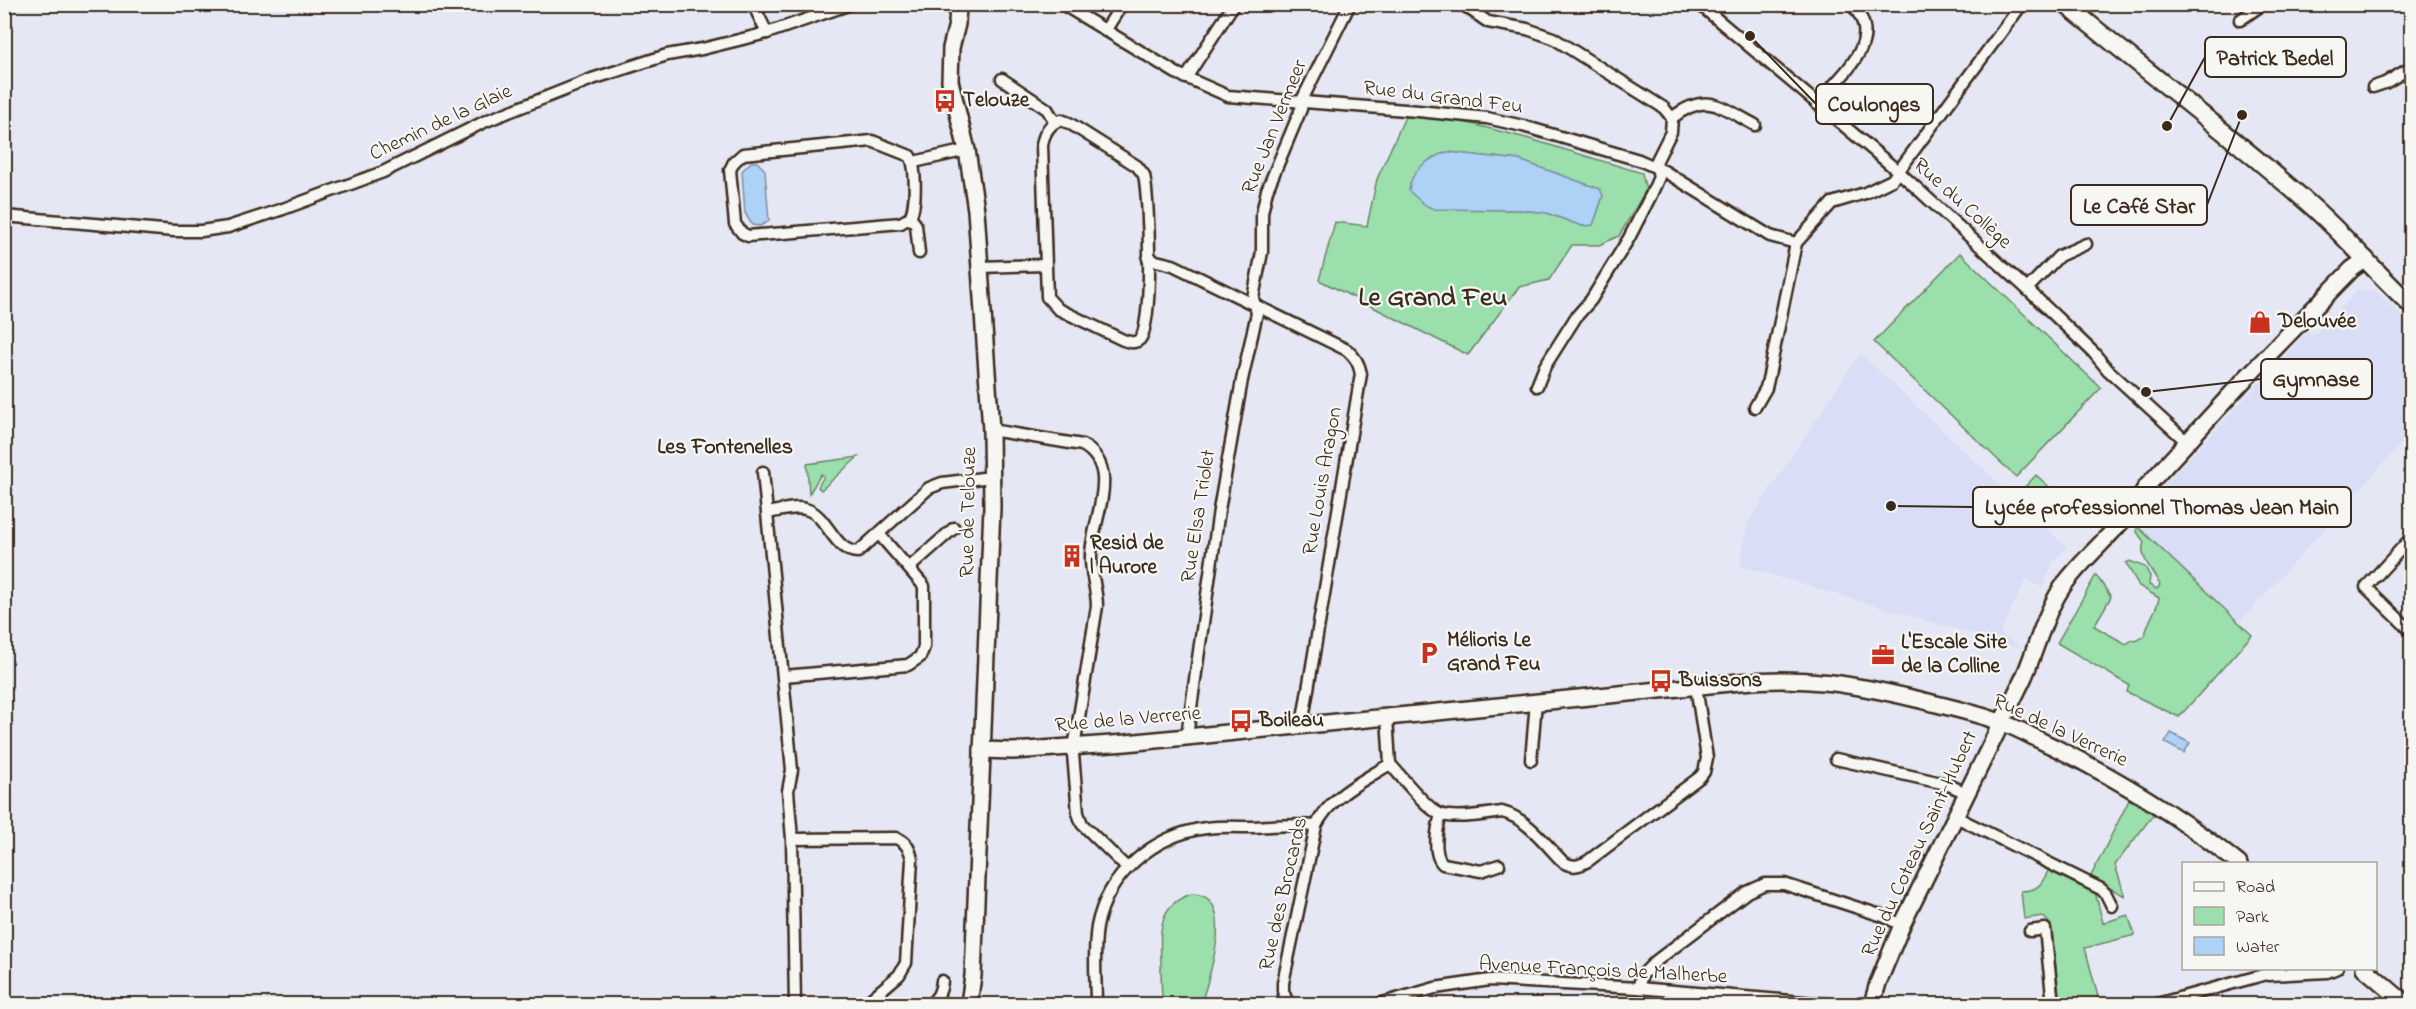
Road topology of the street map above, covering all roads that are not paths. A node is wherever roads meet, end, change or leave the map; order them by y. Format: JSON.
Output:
{"nodes":[{"id":1,"x":753,"y":4,"type":"edge"},
{"id":2,"x":851,"y":4,"type":"edge"},
{"id":3,"x":958,"y":4,"type":"edge"},
{"id":4,"x":968,"y":4,"type":"edge"},
{"id":5,"x":1062,"y":4,"type":"edge"},
{"id":6,"x":1122,"y":4,"type":"edge"},
{"id":7,"x":1234,"y":4,"type":"edge"},
{"id":8,"x":1350,"y":4,"type":"edge"},
{"id":9,"x":1462,"y":4,"type":"edge"},
{"id":10,"x":1699,"y":4,"type":"edge"},
{"id":11,"x":1851,"y":4,"type":"edge"},
{"id":12,"x":2022,"y":4,"type":"edge"},
{"id":13,"x":2263,"y":4,"type":"edge"},
{"id":14,"x":2078,"y":8,"type":"edge"},
{"id":15,"x":2240,"y":20,"type":"dead end"},
{"id":16,"x":957,"y":24,"type":"junction"},
{"id":17,"x":1106,"y":31,"type":"junction"},
{"id":18,"x":767,"y":33,"type":"junction"},
{"id":19,"x":2412,"y":67,"type":"edge"},
{"id":20,"x":1186,"y":78,"type":"junction"},
{"id":21,"x":1002,"y":79,"type":"dead end"},
{"id":22,"x":2373,"y":87,"type":"dead end"},
{"id":23,"x":1302,"y":103,"type":"junction"},
{"id":24,"x":1817,"y":104,"type":"junction"},
{"id":25,"x":1672,"y":118,"type":"junction"},
{"id":26,"x":1055,"y":122,"type":"junction"},
{"id":27,"x":1755,"y":125,"type":"dead end"},
{"id":28,"x":967,"y":150,"type":"junction"},
{"id":29,"x":914,"y":162,"type":"junction"},
{"id":30,"x":1657,"y":168,"type":"junction"},
{"id":31,"x":1899,"y":172,"type":"junction"},
{"id":32,"x":4,"y":216,"type":"edge"},
{"id":33,"x":905,"y":220,"type":"junction"},
{"id":34,"x":1796,"y":243,"type":"junction"},
{"id":35,"x":2086,"y":244,"type":"dead end"},
{"id":36,"x":919,"y":253,"type":"dead end"},
{"id":37,"x":1148,"y":259,"type":"junction"},
{"id":38,"x":2366,"y":259,"type":"junction"},
{"id":39,"x":1044,"y":265,"type":"junction"},
{"id":40,"x":980,"y":267,"type":"junction"},
{"id":41,"x":2026,"y":289,"type":"junction"},
{"id":42,"x":1255,"y":305,"type":"junction"},
{"id":43,"x":2412,"y":306,"type":"edge"},
{"id":44,"x":1537,"y":386,"type":"dead end"},
{"id":45,"x":1755,"y":407,"type":"dead end"},
{"id":46,"x":991,"y":430,"type":"junction"},
{"id":47,"x":2188,"y":443,"type":"junction"},
{"id":48,"x":763,"y":472,"type":"dead end"},
{"id":49,"x":991,"y":477,"type":"junction"},
{"id":50,"x":768,"y":513,"type":"junction"},
{"id":51,"x":954,"y":528,"type":"dead end"},
{"id":52,"x":879,"y":534,"type":"junction"},
{"id":53,"x":2412,"y":537,"type":"edge"},
{"id":54,"x":910,"y":567,"type":"junction"},
{"id":55,"x":2412,"y":632,"type":"edge"},
{"id":56,"x":784,"y":676,"type":"junction"},
{"id":57,"x":1696,"y":686,"type":"junction"},
{"id":58,"x":1536,"y":702,"type":"junction"},
{"id":59,"x":1386,"y":717,"type":"junction"},
{"id":60,"x":2001,"y":722,"type":"junction"},
{"id":61,"x":1302,"y":725,"type":"junction"},
{"id":62,"x":1187,"y":736,"type":"junction"},
{"id":63,"x":1074,"y":746,"type":"junction"},
{"id":64,"x":982,"y":750,"type":"junction"},
{"id":65,"x":1836,"y":759,"type":"dead end"},
{"id":66,"x":1531,"y":760,"type":"dead end"},
{"id":67,"x":1390,"y":764,"type":"junction"},
{"id":68,"x":1967,"y":793,"type":"junction"},
{"id":69,"x":1441,"y":815,"type":"junction"},
{"id":70,"x":1956,"y":818,"type":"junction"},
{"id":71,"x":1316,"y":826,"type":"junction"},
{"id":72,"x":792,"y":839,"type":"junction"},
{"id":73,"x":2237,"y":862,"type":"edge"},
{"id":74,"x":1499,"y":865,"type":"dead end"},
{"id":75,"x":1126,"y":868,"type":"junction"},
{"id":76,"x":2112,"y":906,"type":"dead end"},
{"id":77,"x":1902,"y":925,"type":"junction"},
{"id":78,"x":2030,"y":931,"type":"dead end"},
{"id":79,"x":2276,"y":970,"type":"edge"},
{"id":80,"x":2333,"y":970,"type":"edge"},
{"id":81,"x":2365,"y":970,"type":"edge"},
{"id":82,"x":2263,"y":975,"type":"junction"},
{"id":83,"x":942,"y":981,"type":"dead end"},
{"id":84,"x":1638,"y":988,"type":"junction"},
{"id":85,"x":878,"y":994,"type":"junction"},
{"id":86,"x":2184,"y":1001,"type":"edge"},
{"id":87,"x":795,"y":1005,"type":"edge"},
{"id":88,"x":865,"y":1005,"type":"edge"},
{"id":89,"x":887,"y":1005,"type":"edge"},
{"id":90,"x":930,"y":1005,"type":"edge"},
{"id":91,"x":969,"y":1005,"type":"edge"},
{"id":92,"x":1096,"y":1005,"type":"edge"},
{"id":93,"x":1288,"y":1005,"type":"edge"},
{"id":94,"x":1379,"y":1005,"type":"edge"},
{"id":95,"x":1827,"y":1005,"type":"edge"},
{"id":96,"x":1872,"y":1005,"type":"edge"},
{"id":97,"x":2053,"y":1005,"type":"edge"},
{"id":98,"x":2157,"y":1005,"type":"edge"},
{"id":99,"x":2406,"y":1005,"type":"edge"}],
"edges":[{"from":1,"to":18,"type":"street"},
{"from":2,"to":18,"type":"street","name":"Chemin de la Glaie"},
{"from":3,"to":16,"type":"street","name":"Rue de Telouze"},
{"from":4,"to":16,"type":"street","name":"Rue de Telouze"},
{"from":5,"to":17,"type":"street","name":"Rue du Grand Feu"},
{"from":6,"to":17,"type":"street"},
{"from":7,"to":20,"type":"street"},
{"from":8,"to":23,"type":"street","name":"Rue Jan Vermeer"},
{"from":9,"to":25,"type":"street"},
{"from":10,"to":24,"type":"street","name":"Rue du Collège"},
{"from":11,"to":24,"type":"street"},
{"from":12,"to":31,"type":"street"},
{"from":13,"to":15,"type":"street"},
{"from":14,"to":38,"type":"main road"},
{"from":16,"to":28,"type":"street","name":"Rue de Telouze"},
{"from":17,"to":20,"type":"street","name":"Rue du Grand Feu"},
{"from":18,"to":32,"type":"street","name":"Chemin de la Glaie"},
{"from":19,"to":22,"type":"street"},
{"from":20,"to":23,"type":"street","name":"Rue du Grand Feu"},
{"from":21,"to":26,"type":"street"},
{"from":23,"to":30,"type":"street","name":"Rue du Grand Feu"},
{"from":23,"to":42,"type":"street","name":"Rue Jan Vermeer"},
{"from":24,"to":31,"type":"street","name":"Rue du Collège"},
{"from":25,"to":27,"type":"street"},
{"from":25,"to":30,"type":"street"},
{"from":26,"to":37,"type":"street"},
{"from":26,"to":39,"type":"street"},
{"from":28,"to":29,"type":"street"},
{"from":28,"to":40,"type":"street","name":"Rue de Telouze"},
{"from":29,"to":33,"type":"street"},
{"from":29,"to":33,"type":"street"},
{"from":30,"to":34,"type":"street","name":"Rue du Grand Feu"},
{"from":30,"to":44,"type":"street"},
{"from":31,"to":34,"type":"street"},
{"from":31,"to":41,"type":"street","name":"Rue du Collège"},
{"from":33,"to":36,"type":"street"},
{"from":34,"to":45,"type":"street"},
{"from":35,"to":41,"type":"street"},
{"from":37,"to":39,"type":"street"},
{"from":37,"to":42,"type":"street","name":"Rue Louis Aragon"},
{"from":38,"to":43,"type":"main road"},
{"from":38,"to":47,"type":"street","name":"Rue du Coteau Saint-Hubert"},
{"from":39,"to":40,"type":"street"},
{"from":40,"to":46,"type":"street","name":"Rue de Telouze"},
{"from":41,"to":47,"type":"street","name":"Rue du Collège"},
{"from":42,"to":61,"type":"street","name":"Rue Louis Aragon"},
{"from":42,"to":62,"type":"street","name":"Rue Elsa Triolet"},
{"from":46,"to":49,"type":"street","name":"Rue de Telouze"},
{"from":46,"to":63,"type":"street"},
{"from":47,"to":60,"type":"street","name":"Rue du Coteau Saint-Hubert"},
{"from":48,"to":50,"type":"street"},
{"from":49,"to":52,"type":"street"},
{"from":49,"to":64,"type":"street","name":"Rue de Telouze"},
{"from":50,"to":52,"type":"street"},
{"from":50,"to":56,"type":"street"},
{"from":51,"to":54,"type":"street"},
{"from":52,"to":54,"type":"street"},
{"from":53,"to":55,"type":"street"},
{"from":54,"to":56,"type":"street"},
{"from":56,"to":72,"type":"street"},
{"from":57,"to":58,"type":"street","name":"Rue de la Verrerie"},
{"from":57,"to":60,"type":"street","name":"Rue de la Verrerie"},
{"from":57,"to":69,"type":"street"},
{"from":58,"to":59,"type":"street","name":"Rue de la Verrerie"},
{"from":58,"to":66,"type":"street"},
{"from":59,"to":61,"type":"street","name":"Rue de la Verrerie"},
{"from":59,"to":67,"type":"street"},
{"from":60,"to":68,"type":"street","name":"Rue du Coteau Saint-Hubert"},
{"from":60,"to":73,"type":"street","name":"Rue de la Verrerie"},
{"from":61,"to":62,"type":"street","name":"Rue de la Verrerie"},
{"from":62,"to":63,"type":"street","name":"Rue de la Verrerie"},
{"from":63,"to":64,"type":"street","name":"Rue de la Verrerie"},
{"from":63,"to":75,"type":"street"},
{"from":64,"to":91,"type":"street","name":"Rue de Telouze"},
{"from":65,"to":68,"type":"street"},
{"from":67,"to":69,"type":"street"},
{"from":67,"to":71,"type":"street","name":"Rue des Brocards"},
{"from":68,"to":70,"type":"street","name":"Rue du Coteau Saint-Hubert"},
{"from":69,"to":74,"type":"street"},
{"from":70,"to":76,"type":"street"},
{"from":70,"to":77,"type":"street","name":"Rue du Coteau Saint-Hubert"},
{"from":71,"to":75,"type":"street"},
{"from":71,"to":93,"type":"street","name":"Rue des Brocards"},
{"from":72,"to":85,"type":"street"},
{"from":72,"to":87,"type":"street"},
{"from":75,"to":92,"type":"street"},
{"from":77,"to":84,"type":"street"},
{"from":77,"to":96,"type":"street","name":"Rue du Coteau Saint-Hubert"},
{"from":78,"to":97,"type":"street"},
{"from":79,"to":82,"type":"street"},
{"from":80,"to":82,"type":"street"},
{"from":81,"to":99,"type":"street"},
{"from":82,"to":86,"type":"street"},
{"from":83,"to":90,"type":"street"},
{"from":84,"to":94,"type":"street","name":"Avenue François de Malherbe"},
{"from":84,"to":95,"type":"street","name":"Avenue François de Malherbe"},
{"from":85,"to":88,"type":"street"},
{"from":85,"to":89,"type":"street"},
{"from":86,"to":98,"type":"street"}]}
